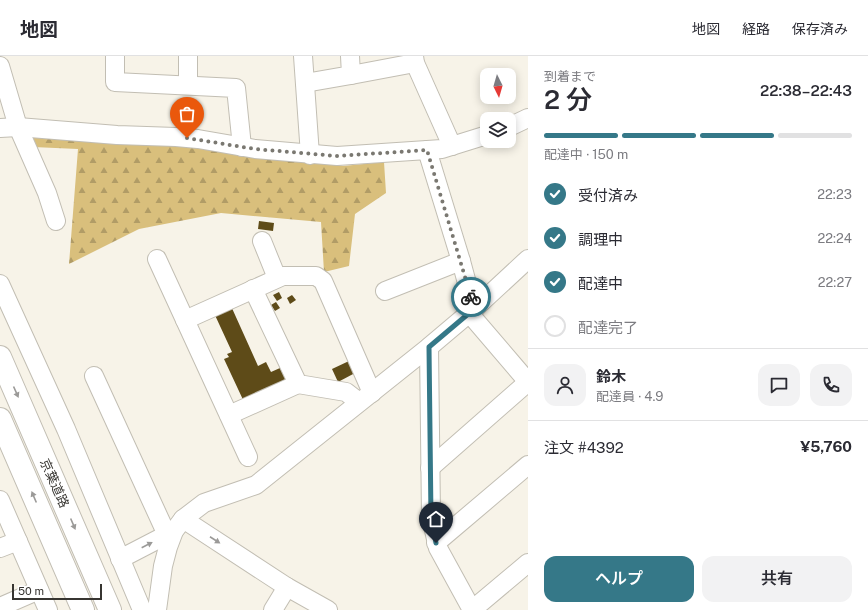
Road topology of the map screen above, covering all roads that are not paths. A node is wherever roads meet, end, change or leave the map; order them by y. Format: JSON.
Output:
{"nodes":[{"id":1,"x":114,"y":56,"type":"edge"},
{"id":2,"x":188,"y":56,"type":"edge"},
{"id":3,"x":303,"y":56,"type":"edge"},
{"id":4,"x":350,"y":56,"type":"edge"},
{"id":5,"x":414,"y":60,"type":"edge"},
{"id":6,"x":0,"y":66,"type":"edge"},
{"id":7,"x":351,"y":75,"type":"junction"},
{"id":8,"x":305,"y":83,"type":"junction"},
{"id":9,"x":188,"y":85,"type":"junction"},
{"id":10,"x":528,"y":118,"type":"edge"},
{"id":11,"x":516,"y":124,"type":"edge"},
{"id":12,"x":0,"y":128,"type":"edge"},
{"id":13,"x":18,"y":128,"type":"junction"},
{"id":14,"x":480,"y":136,"type":"edge"},
{"id":15,"x":452,"y":146,"type":"junction"},
{"id":16,"x":242,"y":147,"type":"junction"},
{"id":17,"x":427,"y":150,"type":"junction"},
{"id":18,"x":310,"y":155,"type":"junction"},
{"id":19,"x":56,"y":221,"type":"dead end"},
{"id":20,"x":262,"y":241,"type":"dead end"},
{"id":21,"x":157,"y":259,"type":"dead end"},
{"id":22,"x":461,"y":261,"type":"junction"},
{"id":23,"x":525,"y":266,"type":"edge"},
{"id":24,"x":277,"y":278,"type":"junction"},
{"id":25,"x":0,"y":284,"type":"edge"},
{"id":26,"x":253,"y":289,"type":"junction"},
{"id":27,"x":385,"y":291,"type":"dead end"},
{"id":28,"x":471,"y":311,"type":"junction"},
{"id":29,"x":185,"y":320,"type":"junction"},
{"id":30,"x":429,"y":347,"type":"junction"},
{"id":31,"x":0,"y":357,"type":"edge"},
{"id":32,"x":94,"y":376,"type":"dead end"},
{"id":33,"x":528,"y":382,"type":"edge"},
{"id":34,"x":298,"y":384,"type":"junction"},
{"id":35,"x":365,"y":398,"type":"junction"},
{"id":36,"x":229,"y":415,"type":"junction"},
{"id":37,"x":0,"y":419,"type":"edge"},
{"id":38,"x":248,"y":457,"type":"dead end"},
{"id":39,"x":430,"y":468,"type":"junction"},
{"id":40,"x":526,"y":472,"type":"edge"},
{"id":41,"x":0,"y":500,"type":"edge"},
{"id":42,"x":175,"y":528,"type":"junction"},
{"id":43,"x":18,"y":541,"type":"junction"},
{"id":44,"x":436,"y":543,"type":"junction"},
{"id":45,"x":0,"y":548,"type":"edge"},
{"id":46,"x":120,"y":559,"type":"junction"},
{"id":47,"x":528,"y":562,"type":"edge"},
{"id":48,"x":287,"y":588,"type":"junction"},
{"id":49,"x":39,"y":590,"type":"junction"},
{"id":50,"x":0,"y":607,"type":"edge"},
{"id":51,"x":48,"y":610,"type":"edge"},
{"id":52,"x":83,"y":610,"type":"edge"},
{"id":53,"x":110,"y":610,"type":"edge"},
{"id":54,"x":142,"y":610,"type":"edge"},
{"id":55,"x":157,"y":610,"type":"edge"},
{"id":56,"x":273,"y":610,"type":"edge"},
{"id":57,"x":328,"y":610,"type":"edge"},
{"id":58,"x":472,"y":610,"type":"edge"}],
"edges":[{"from":1,"to":9,"type":"street"},
{"from":2,"to":9,"type":"street"},
{"from":3,"to":8,"type":"street"},
{"from":4,"to":7,"type":"street"},
{"from":5,"to":7,"type":"street"},
{"from":5,"to":15,"type":"street"},
{"from":6,"to":13,"type":"street"},
{"from":7,"to":8,"type":"street"},
{"from":8,"to":18,"type":"street"},
{"from":9,"to":16,"type":"street"},
{"from":10,"to":11,"type":"street"},
{"from":12,"to":13,"type":"street"},
{"from":13,"to":16,"type":"street"},
{"from":13,"to":19,"type":"street"},
{"from":14,"to":15,"type":"street"},
{"from":15,"to":17,"type":"street"},
{"from":16,"to":18,"type":"street"},
{"from":17,"to":18,"type":"street"},
{"from":17,"to":22,"type":"street"},
{"from":20,"to":24,"type":"street"},
{"from":21,"to":29,"type":"street"},
{"from":22,"to":27,"type":"street"},
{"from":22,"to":28,"type":"street"},
{"from":23,"to":28,"type":"street"},
{"from":24,"to":26,"type":"street"},
{"from":24,"to":35,"type":"street"},
{"from":25,"to":46,"type":"street"},
{"from":26,"to":29,"type":"street"},
{"from":26,"to":34,"type":"street"},
{"from":28,"to":30,"type":"street"},
{"from":28,"to":33,"type":"street"},
{"from":29,"to":36,"type":"street"},
{"from":30,"to":35,"type":"street"},
{"from":30,"to":39,"type":"street"},
{"from":31,"to":53,"type":"highway","name":"京葉道路","one_way":true},
{"from":32,"to":42,"type":"street"},
{"from":33,"to":39,"type":"street"},
{"from":34,"to":35,"type":"street"},
{"from":34,"to":36,"type":"street"},
{"from":35,"to":42,"type":"street"},
{"from":36,"to":38,"type":"street"},
{"from":52,"to":37,"type":"highway","name":"京葉道路","one_way":true},
{"from":39,"to":44,"type":"street"},
{"from":40,"to":44,"type":"street"},
{"from":41,"to":43,"type":"street"},
{"from":46,"to":42,"type":"street","one_way":true},
{"from":42,"to":48,"type":"street","one_way":true},
{"from":42,"to":55,"type":"street"},
{"from":43,"to":45,"type":"street"},
{"from":43,"to":49,"type":"street"},
{"from":44,"to":58,"type":"street"},
{"from":46,"to":54,"type":"street"},
{"from":47,"to":58,"type":"street"},
{"from":48,"to":56,"type":"street"},
{"from":48,"to":57,"type":"street"},
{"from":49,"to":50,"type":"street"},
{"from":49,"to":51,"type":"street"}]}
